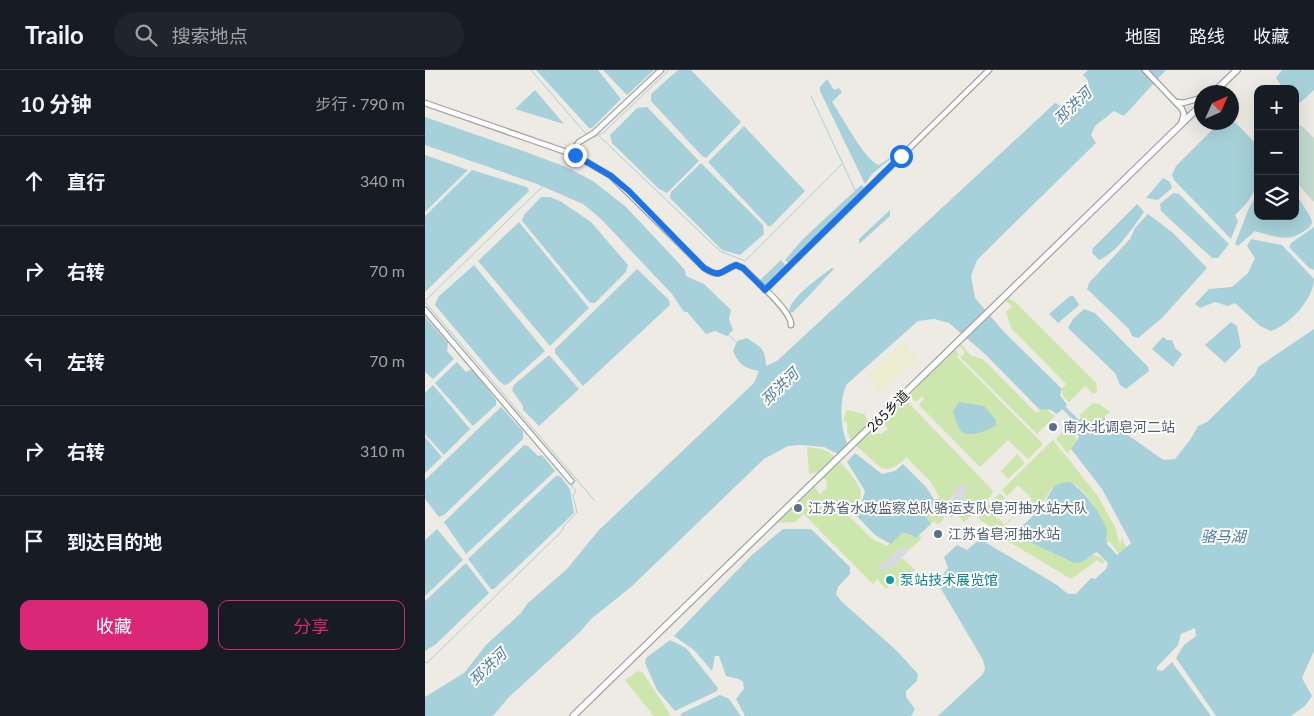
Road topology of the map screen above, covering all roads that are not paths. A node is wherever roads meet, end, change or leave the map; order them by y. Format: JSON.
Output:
{"nodes":[{"id":1,"x":661,"y":70,"type":"edge"},
{"id":2,"x":989,"y":70,"type":"edge"},
{"id":3,"x":1145,"y":70,"type":"edge"},
{"id":4,"x":1237,"y":70,"type":"edge"},
{"id":5,"x":1221,"y":85,"type":"edge"},
{"id":6,"x":1194,"y":100,"type":"edge"},
{"id":7,"x":1176,"y":101,"type":"junction"},
{"id":8,"x":425,"y":103,"type":"edge"},
{"id":9,"x":1194,"y":112,"type":"edge"},
{"id":10,"x":1180,"y":125,"type":"junction"},
{"id":11,"x":571,"y":153,"type":"junction"},
{"id":12,"x":765,"y":290,"type":"junction"},
{"id":13,"x":425,"y":310,"type":"edge"},
{"id":14,"x":791,"y":325,"type":"dead end"},
{"id":15,"x":571,"y":481,"type":"dead end"},
{"id":16,"x":573,"y":716,"type":"edge"}],
"edges":[{"from":1,"to":11,"type":"street"},
{"from":2,"to":12,"type":"street"},
{"from":3,"to":7,"type":"street"},
{"from":4,"to":5,"type":"street"},
{"from":6,"to":7,"type":"street"},
{"from":7,"to":10,"type":"street"},
{"from":8,"to":11,"type":"street"},
{"from":9,"to":10,"type":"street","name":"265乡道"},
{"from":10,"to":16,"type":"street","name":"265乡道"},
{"from":11,"to":12,"type":"street"},
{"from":12,"to":14,"type":"street"},
{"from":13,"to":15,"type":"street"}]}
